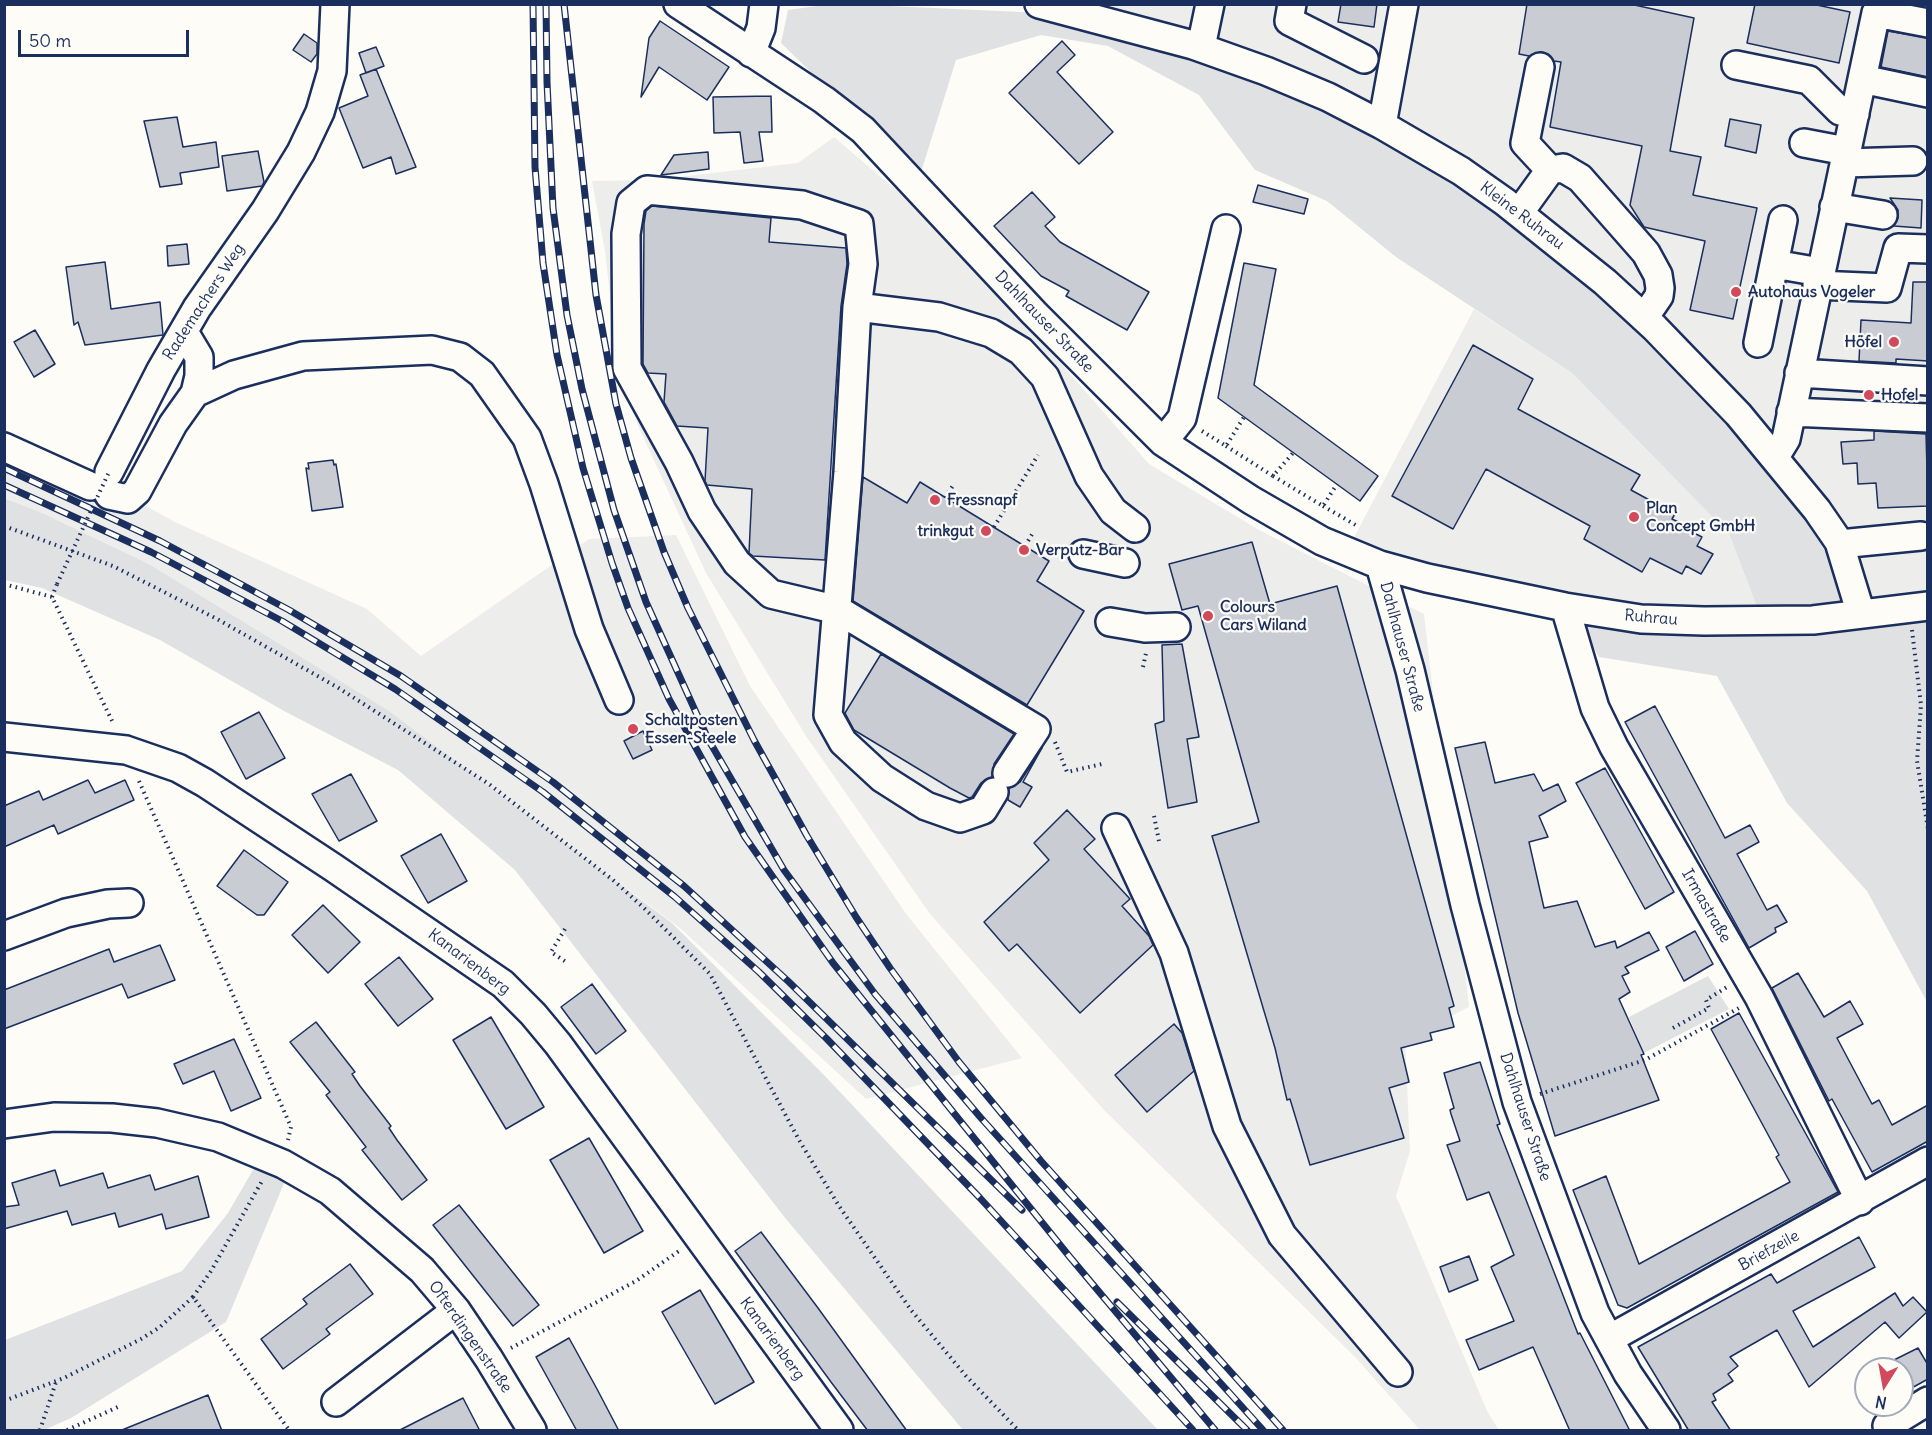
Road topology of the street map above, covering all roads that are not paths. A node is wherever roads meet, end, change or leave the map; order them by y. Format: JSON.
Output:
{"nodes":[{"id":1,"x":335,"y":4,"type":"edge"},
{"id":2,"x":678,"y":4,"type":"edge"},
{"id":3,"x":764,"y":4,"type":"edge"},
{"id":4,"x":1039,"y":4,"type":"edge"},
{"id":5,"x":1210,"y":4,"type":"edge"},
{"id":6,"x":1292,"y":4,"type":"edge"},
{"id":7,"x":1404,"y":4,"type":"edge"},
{"id":8,"x":1928,"y":23,"type":"edge"},
{"id":9,"x":1201,"y":47,"type":"junction"},
{"id":10,"x":752,"y":53,"type":"junction"},
{"id":11,"x":1364,"y":58,"type":"dead end"},
{"id":12,"x":1736,"y":65,"type":"dead end"},
{"id":13,"x":1540,"y":67,"type":"dead end"},
{"id":14,"x":1862,"y":79,"type":"junction"},
{"id":15,"x":1928,"y":93,"type":"edge"},
{"id":16,"x":1854,"y":114,"type":"junction"},
{"id":17,"x":1382,"y":125,"type":"junction"},
{"id":18,"x":1804,"y":143,"type":"dead end"},
{"id":19,"x":1845,"y":157,"type":"junction"},
{"id":20,"x":1913,"y":161,"type":"dead end"},
{"id":21,"x":1550,"y":170,"type":"junction"},
{"id":22,"x":1834,"y":207,"type":"junction"},
{"id":23,"x":1519,"y":213,"type":"junction"},
{"id":24,"x":1883,"y":215,"type":"dead end"},
{"id":25,"x":1783,"y":220,"type":"dead end"},
{"id":26,"x":1226,"y":229,"type":"dead end"},
{"id":27,"x":1928,"y":249,"type":"edge"},
{"id":28,"x":1774,"y":264,"type":"junction"},
{"id":29,"x":1818,"y":279,"type":"junction"},
{"id":30,"x":857,"y":307,"type":"junction"},
{"id":31,"x":1644,"y":318,"type":"junction"},
{"id":32,"x":184,"y":332,"type":"junction"},
{"id":33,"x":1758,"y":343,"type":"dead end"},
{"id":34,"x":1799,"y":373,"type":"junction"},
{"id":35,"x":1928,"y":381,"type":"edge"},
{"id":36,"x":195,"y":393,"type":"junction"},
{"id":37,"x":1791,"y":412,"type":"junction"},
{"id":38,"x":1928,"y":418,"type":"edge"},
{"id":39,"x":1163,"y":442,"type":"junction"},
{"id":40,"x":4,"y":447,"type":"edge"},
{"id":41,"x":1775,"y":457,"type":"junction"},
{"id":42,"x":102,"y":484,"type":"junction"},
{"id":43,"x":1136,"y":528,"type":"dead end"},
{"id":44,"x":1921,"y":536,"type":"dead end"},
{"id":45,"x":1840,"y":544,"type":"junction"},
{"id":46,"x":1083,"y":554,"type":"dead end"},
{"id":47,"x":1125,"y":563,"type":"dead end"},
{"id":48,"x":1380,"y":565,"type":"junction"},
{"id":49,"x":1565,"y":607,"type":"junction"},
{"id":50,"x":1918,"y":607,"type":"edge"},
{"id":51,"x":838,"y":610,"type":"junction"},
{"id":52,"x":1862,"y":614,"type":"junction"},
{"id":53,"x":1110,"y":622,"type":"dead end"},
{"id":54,"x":1176,"y":627,"type":"dead end"},
{"id":55,"x":619,"y":700,"type":"dead end"},
{"id":56,"x":4,"y":737,"type":"edge"},
{"id":57,"x":1116,"y":828,"type":"dead end"},
{"id":58,"x":129,"y":903,"type":"dead end"},
{"id":59,"x":4,"y":936,"type":"edge"},
{"id":60,"x":4,"y":1124,"type":"edge"},
{"id":61,"x":1928,"y":1161,"type":"edge"},
{"id":62,"x":1860,"y":1201,"type":"junction"},
{"id":63,"x":456,"y":1310,"type":"junction"},
{"id":64,"x":1609,"y":1340,"type":"junction"},
{"id":65,"x":1398,"y":1372,"type":"dead end"},
{"id":66,"x":1928,"y":1401,"type":"edge"},
{"id":67,"x":336,"y":1402,"type":"dead end"},
{"id":68,"x":1900,"y":1424,"type":"edge"},
{"id":69,"x":532,"y":1431,"type":"edge"},
{"id":70,"x":840,"y":1431,"type":"edge"},
{"id":71,"x":1666,"y":1431,"type":"edge"}],
"edges":[{"from":1,"to":32,"type":"street","name":"Rademachers Weg"},
{"from":2,"to":10,"type":"street","name":"Dahlhauser Straße"},
{"from":3,"to":10,"type":"street"},
{"from":4,"to":9,"type":"street","name":"Kleine Ruhrau"},
{"from":5,"to":9,"type":"street"},
{"from":6,"to":11,"type":"street"},
{"from":7,"to":17,"type":"street"},
{"from":8,"to":14,"type":"street"},
{"from":9,"to":17,"type":"street","name":"Kleine Ruhrau"},
{"from":10,"to":39,"type":"street","name":"Dahlhauser Straße"},
{"from":12,"to":16,"type":"street"},
{"from":13,"to":21,"type":"street"},
{"from":14,"to":15,"type":"street"},
{"from":14,"to":16,"type":"street"},
{"from":16,"to":19,"type":"street"},
{"from":17,"to":23,"type":"street","name":"Kleine Ruhrau"},
{"from":18,"to":19,"type":"street"},
{"from":19,"to":20,"type":"street"},
{"from":19,"to":22,"type":"street"},
{"from":21,"to":23,"type":"street"},
{"from":21,"to":31,"type":"street"},
{"from":22,"to":24,"type":"street"},
{"from":22,"to":29,"type":"street"},
{"from":23,"to":31,"type":"street","name":"Kleine Ruhrau"},
{"from":25,"to":28,"type":"street"},
{"from":26,"to":39,"type":"street"},
{"from":27,"to":29,"type":"street"},
{"from":28,"to":29,"type":"street"},
{"from":28,"to":33,"type":"street"},
{"from":29,"to":34,"type":"street"},
{"from":30,"to":43,"type":"street"},
{"from":30,"to":51,"type":"street"},
{"from":30,"to":51,"type":"street"},
{"from":31,"to":41,"type":"street","name":"Kleine Ruhrau"},
{"from":32,"to":36,"type":"street"},
{"from":32,"to":42,"type":"street","name":"Rademachers Weg"},
{"from":34,"to":35,"type":"street"},
{"from":34,"to":37,"type":"street"},
{"from":36,"to":42,"type":"street"},
{"from":36,"to":55,"type":"street"},
{"from":37,"to":38,"type":"street"},
{"from":37,"to":41,"type":"street"},
{"from":39,"to":48,"type":"street","name":"Dahlhauser Straße"},
{"from":40,"to":42,"type":"street"},
{"from":41,"to":45,"type":"street","name":"Kleine Ruhrau"},
{"from":44,"to":45,"type":"street"},
{"from":45,"to":52,"type":"street","name":"Kleine Ruhrau"},
{"from":46,"to":47,"type":"street"},
{"from":48,"to":49,"type":"street","name":"Ruhrau"},
{"from":48,"to":64,"type":"street","name":"Dahlhauser Straße"},
{"from":49,"to":52,"type":"street","name":"Ruhrau"},
{"from":49,"to":62,"type":"street","name":"Irmastraße"},
{"from":50,"to":52,"type":"street","name":"Ruhrau"},
{"from":51,"to":51,"type":"street"},
{"from":53,"to":54,"type":"street"},
{"from":56,"to":70,"type":"street","name":"Kanarienberg"},
{"from":57,"to":65,"type":"street"},
{"from":58,"to":59,"type":"street"},
{"from":60,"to":63,"type":"street","name":"Ofterdingenstraße"},
{"from":61,"to":62,"type":"street","name":"Briefzeile"},
{"from":62,"to":64,"type":"street","name":"Briefzeile"},
{"from":63,"to":67,"type":"street"},
{"from":63,"to":69,"type":"street","name":"Ofterdingenstraße"},
{"from":64,"to":71,"type":"street","name":"Dahlhauser Straße"},
{"from":66,"to":68,"type":"street"}]}
